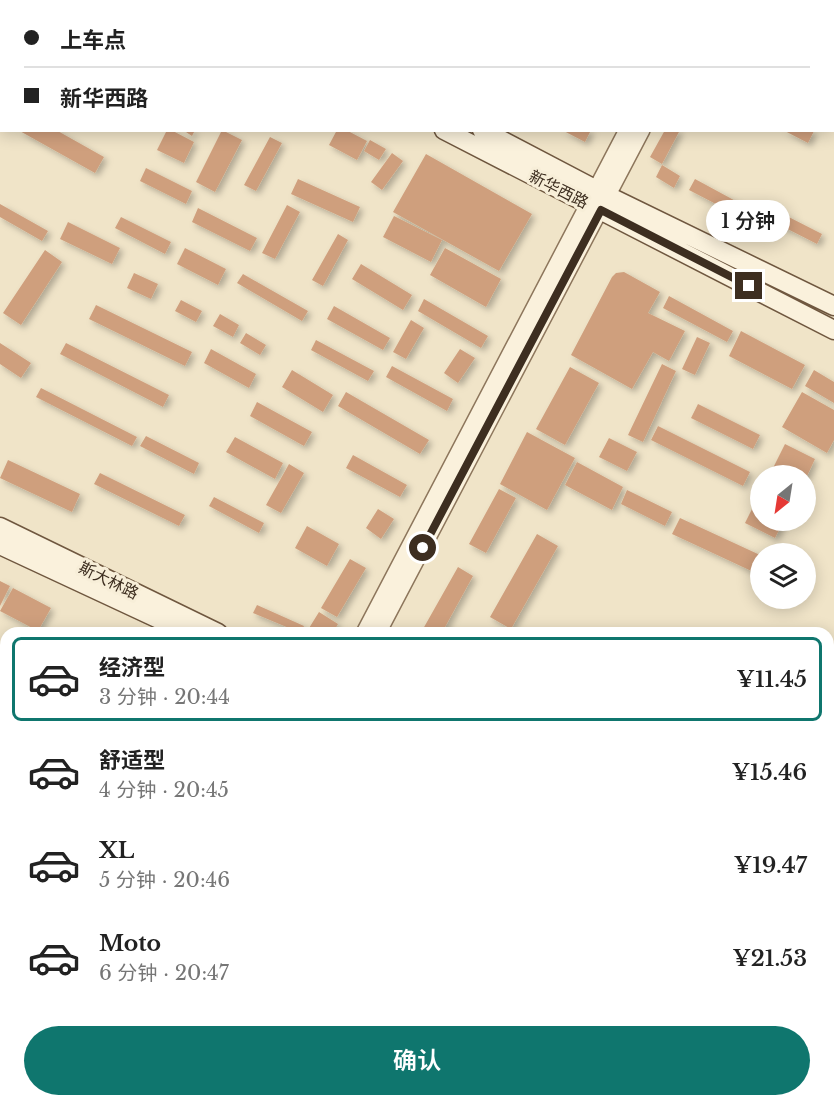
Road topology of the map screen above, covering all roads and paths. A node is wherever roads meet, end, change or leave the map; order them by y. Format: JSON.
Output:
{"nodes":[{"id":1,"x":448,"y":132,"type":"edge"},
{"id":2,"x":485,"y":132,"type":"edge"},
{"id":3,"x":626,"y":132,"type":"edge"},
{"id":4,"x":641,"y":132,"type":"edge"},
{"id":5,"x":599,"y":200,"type":"junction"},
{"id":6,"x":834,"y":306,"type":"edge"},
{"id":7,"x":834,"y":330,"type":"edge"},
{"id":8,"x":0,"y":527,"type":"edge"},
{"id":9,"x":0,"y":544,"type":"edge"},
{"id":10,"x":176,"y":627,"type":"edge"},
{"id":11,"x":206,"y":627,"type":"edge"},
{"id":12,"x":367,"y":627,"type":"edge"},
{"id":13,"x":381,"y":627,"type":"edge"}],
"edges":[{"from":1,"to":5,"type":"main road","name":"新华西路"},
{"from":2,"to":5,"type":"main road","name":"新华西路"},
{"from":3,"to":5,"type":"street"},
{"from":4,"to":5,"type":"street"},
{"from":5,"to":6,"type":"main road","name":"新华西路"},
{"from":5,"to":7,"type":"main road","name":"新华西路"},
{"from":5,"to":12,"type":"street"},
{"from":5,"to":13,"type":"street"},
{"from":8,"to":11,"type":"main road","name":"斯大林路"},
{"from":9,"to":10,"type":"main road","name":"斯大林路"}]}
